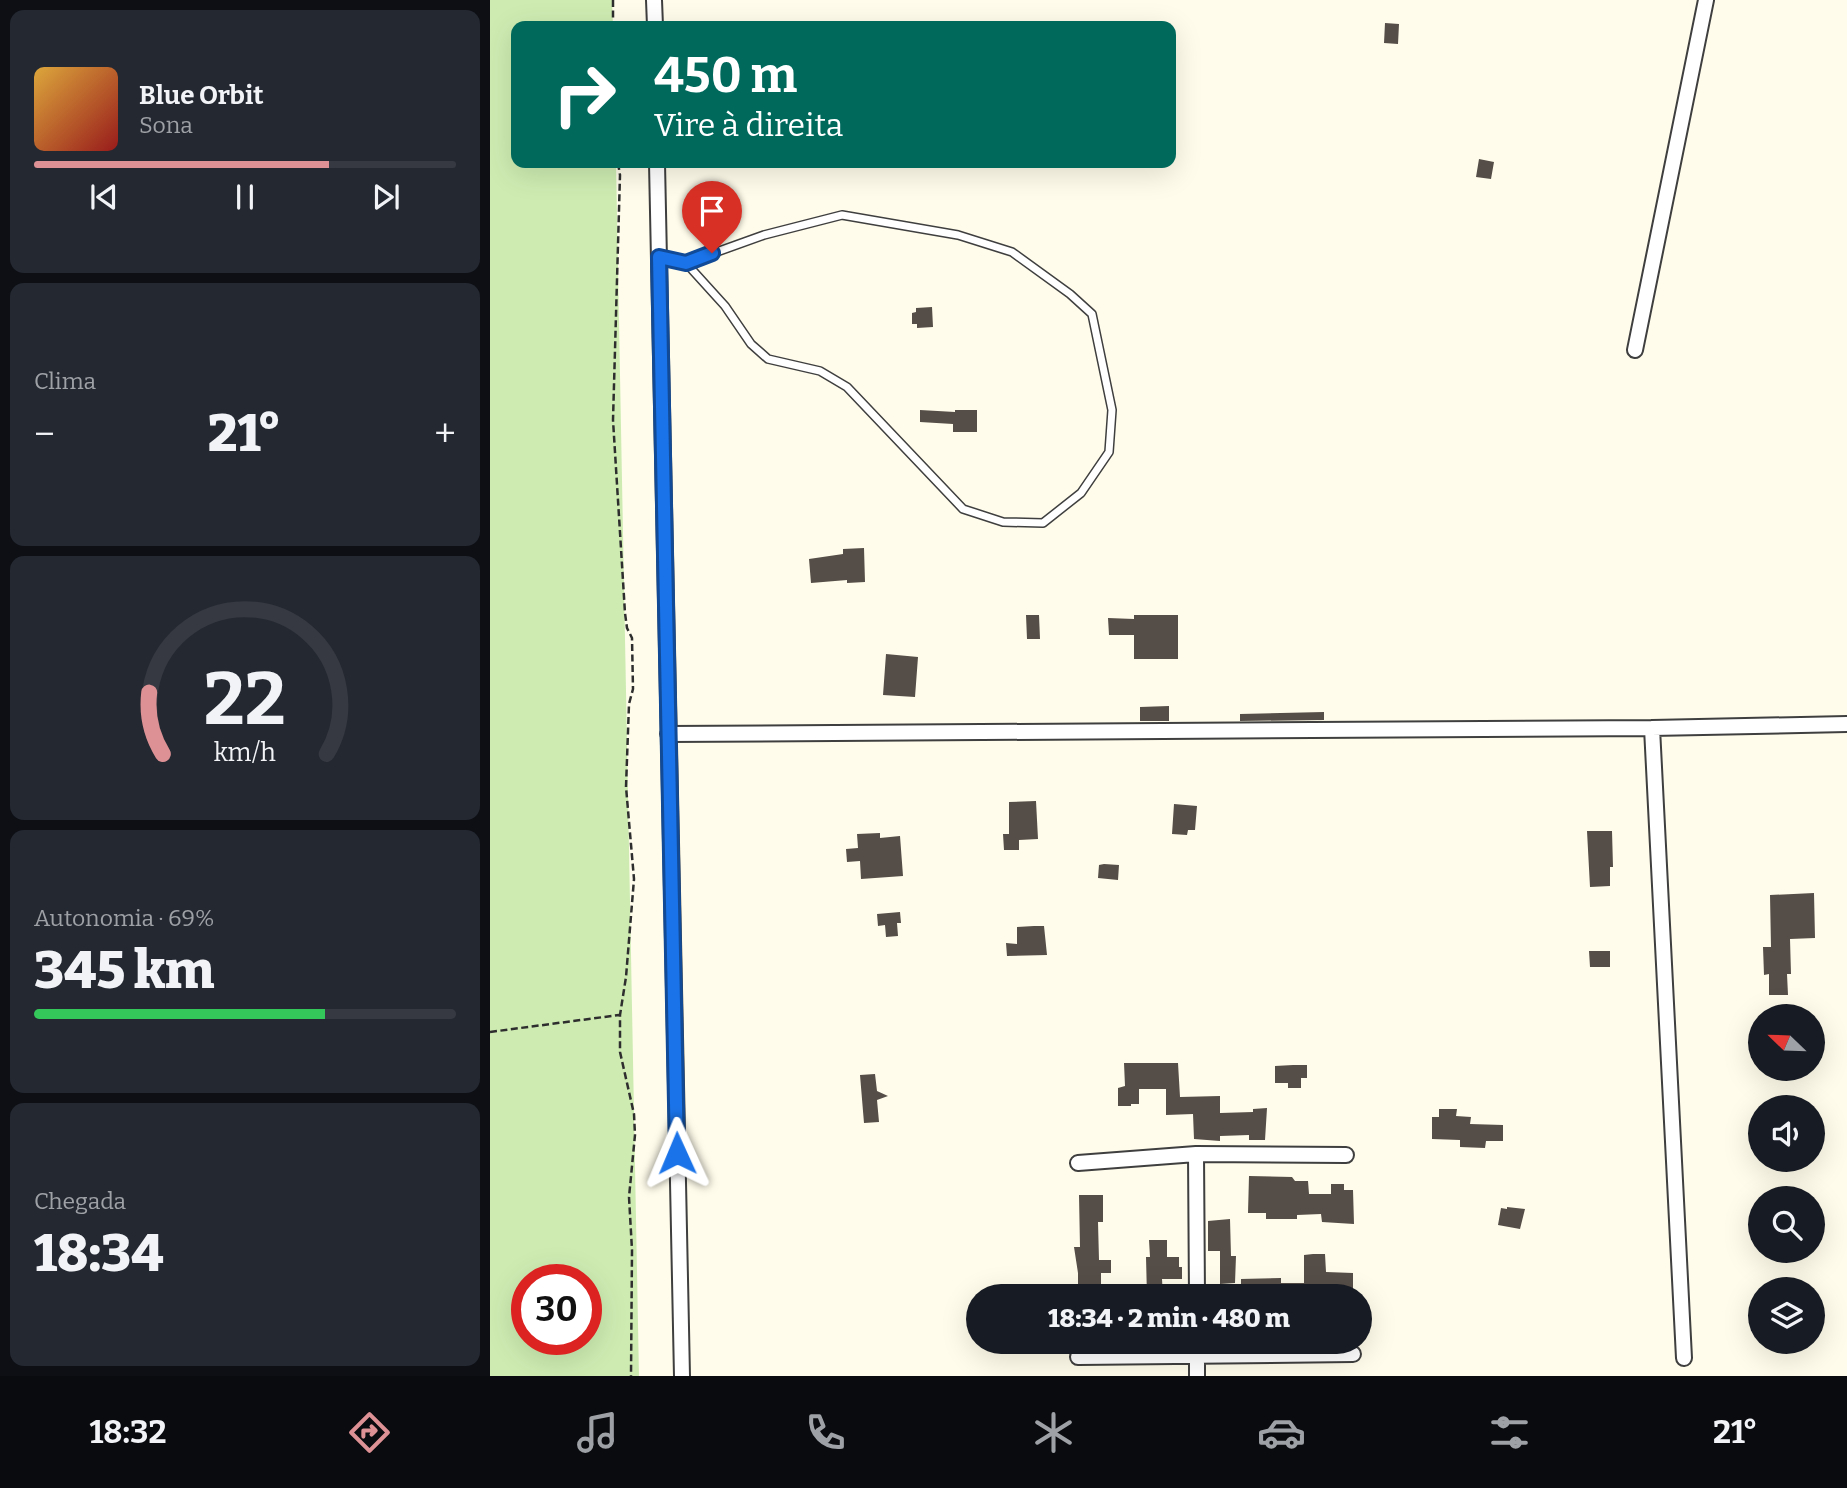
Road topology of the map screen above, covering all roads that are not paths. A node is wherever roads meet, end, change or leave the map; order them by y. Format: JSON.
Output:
{"nodes":[{"id":1,"x":654,"y":0,"type":"edge"},
{"id":2,"x":1706,"y":0,"type":"edge"},
{"id":3,"x":655,"y":21,"type":"edge"},
{"id":4,"x":657,"y":168,"type":"edge"},
{"id":5,"x":659,"y":257,"type":"junction"},
{"id":6,"x":686,"y":263,"type":"junction"},
{"id":7,"x":1635,"y":350,"type":"dead end"},
{"id":8,"x":1847,"y":724,"type":"edge"},
{"id":9,"x":1652,"y":728,"type":"junction"},
{"id":10,"x":668,"y":734,"type":"junction"},
{"id":11,"x":1196,"y":1154,"type":"junction"},
{"id":12,"x":1346,"y":1155,"type":"dead end"},
{"id":13,"x":1078,"y":1163,"type":"dead end"},
{"id":14,"x":1197,"y":1284,"type":"edge"},
{"id":15,"x":1129,"y":1354,"type":"edge"},
{"id":16,"x":1197,"y":1354,"type":"edge"},
{"id":17,"x":1078,"y":1357,"type":"dead end"},
{"id":18,"x":1684,"y":1358,"type":"dead end"},
{"id":19,"x":682,"y":1376,"type":"edge"},
{"id":20,"x":1198,"y":1376,"type":"edge"}],
"edges":[{"from":1,"to":3,"type":"street"},
{"from":2,"to":7,"type":"street"},
{"from":4,"to":5,"type":"street"},
{"from":5,"to":6,"type":"lane"},
{"from":5,"to":10,"type":"street"},
{"from":6,"to":6,"type":"lane"},
{"from":8,"to":9,"type":"street"},
{"from":9,"to":10,"type":"street"},
{"from":9,"to":18,"type":"street"},
{"from":10,"to":19,"type":"street"},
{"from":11,"to":12,"type":"street"},
{"from":11,"to":13,"type":"street"},
{"from":11,"to":14,"type":"street"},
{"from":15,"to":17,"type":"street"},
{"from":16,"to":20,"type":"street"}]}
